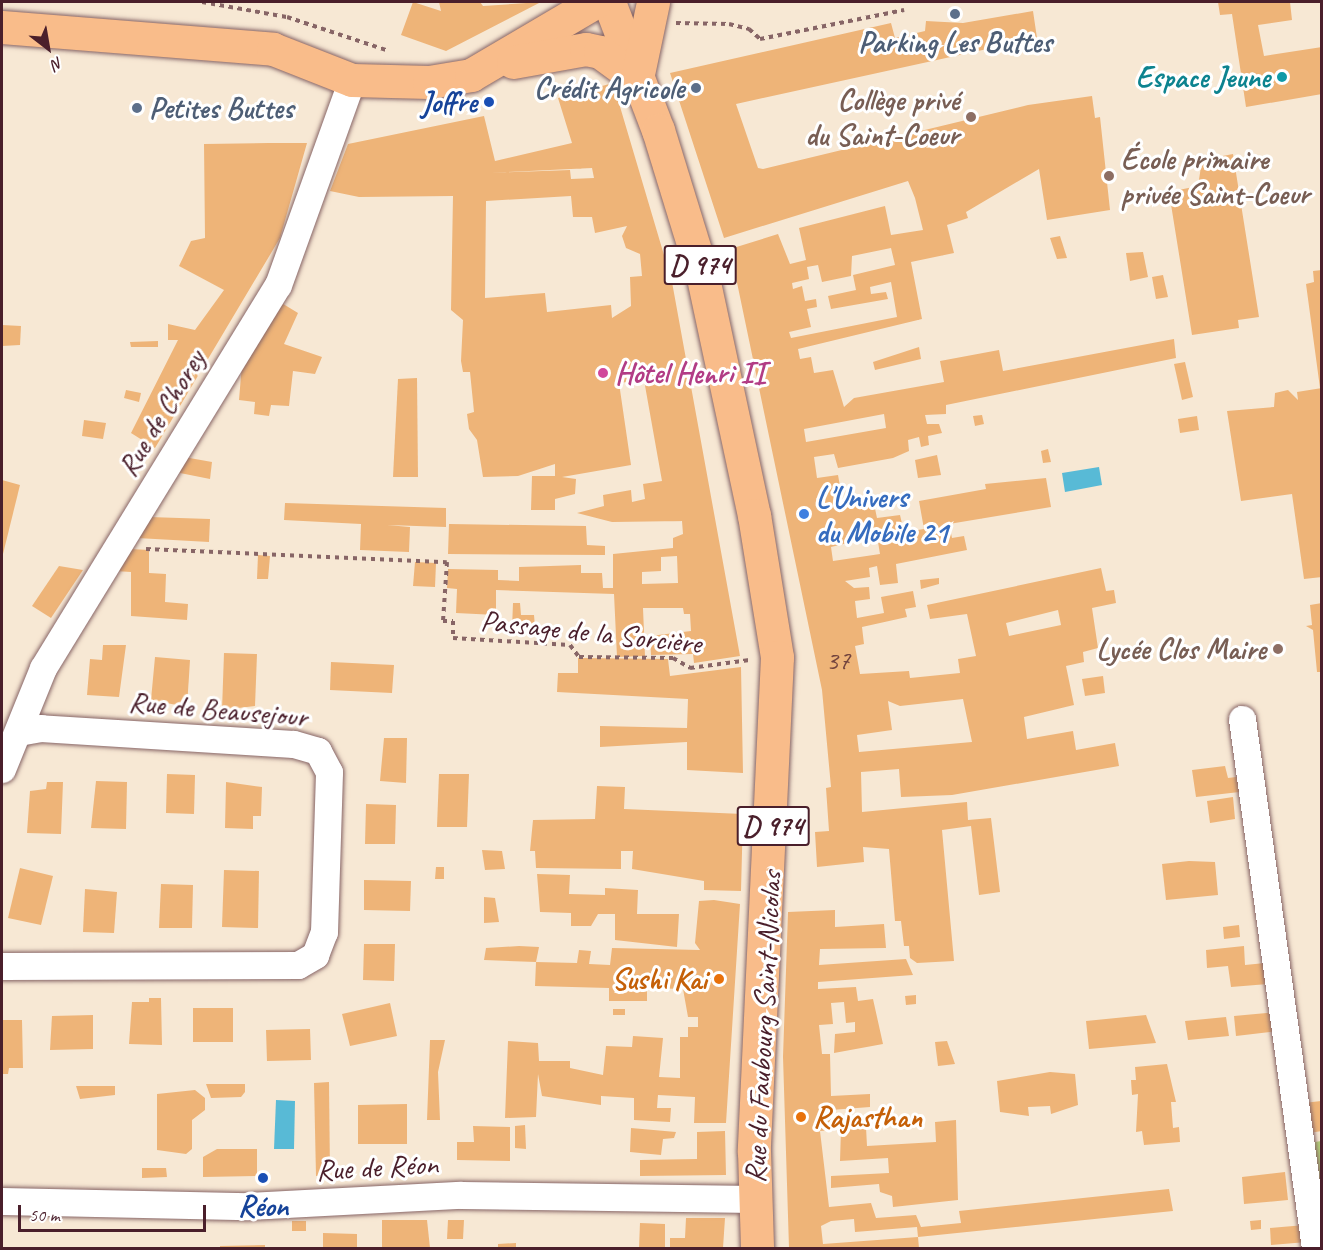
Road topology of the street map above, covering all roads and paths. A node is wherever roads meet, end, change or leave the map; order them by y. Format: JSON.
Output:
{"nodes":[{"id":1,"x":202,"y":2,"type":"edge"},
{"id":2,"x":595,"y":2,"type":"edge"},
{"id":3,"x":609,"y":2,"type":"edge"},
{"id":4,"x":646,"y":8,"type":"edge"},
{"id":5,"x":904,"y":10,"type":"dead end"},
{"id":6,"x":2,"y":27,"type":"edge"},
{"id":7,"x":391,"y":52,"type":"dead end"},
{"id":8,"x":471,"y":75,"type":"junction"},
{"id":9,"x":637,"y":79,"type":"junction"},
{"id":10,"x":352,"y":80,"type":"junction"},
{"id":11,"x":118,"y":548,"type":"junction"},
{"id":12,"x":777,"y":657,"type":"junction"},
{"id":13,"x":1242,"y":719,"type":"dead end"},
{"id":14,"x":18,"y":732,"type":"junction"},
{"id":15,"x":2,"y":769,"type":"edge"},
{"id":16,"x":2,"y":966,"type":"edge"},
{"id":17,"x":755,"y":1199,"type":"junction"},
{"id":18,"x":2,"y":1201,"type":"edge"},
{"id":19,"x":757,"y":1248,"type":"edge"},
{"id":20,"x":1315,"y":1248,"type":"edge"}],
"edges":[{"from":1,"to":7,"type":"path"},
{"from":2,"to":8,"type":"main road"},
{"from":3,"to":9,"type":"main road","name":"Rue du Faubourg Saint-Nicolas","number":"D 974"},
{"from":4,"to":5,"type":"path"},
{"from":4,"to":9,"type":"main road"},
{"from":6,"to":10,"type":"main road"},
{"from":8,"to":9,"type":"main road"},
{"from":8,"to":10,"type":"main road"},
{"from":9,"to":12,"type":"main road","name":"Rue du Faubourg Saint-Nicolas","number":"D 974"},
{"from":10,"to":11,"type":"street","name":"Rue de Chorey"},
{"from":11,"to":12,"type":"path","name":"Passage de la Sorcière"},
{"from":11,"to":14,"type":"street","name":"Rue de Chorey"},
{"from":12,"to":17,"type":"main road","name":"Rue du Faubourg Saint-Nicolas","number":"D 974"},
{"from":13,"to":20,"type":"street"},
{"from":14,"to":15,"type":"street","name":"Rue de Chorey"},
{"from":14,"to":16,"type":"street","name":"Rue de Beausejour"},
{"from":17,"to":18,"type":"street","name":"Rue de Réon"},
{"from":17,"to":19,"type":"main road","name":"Rue du Faubourg Saint-Nicolas","number":"D 974"}]}
